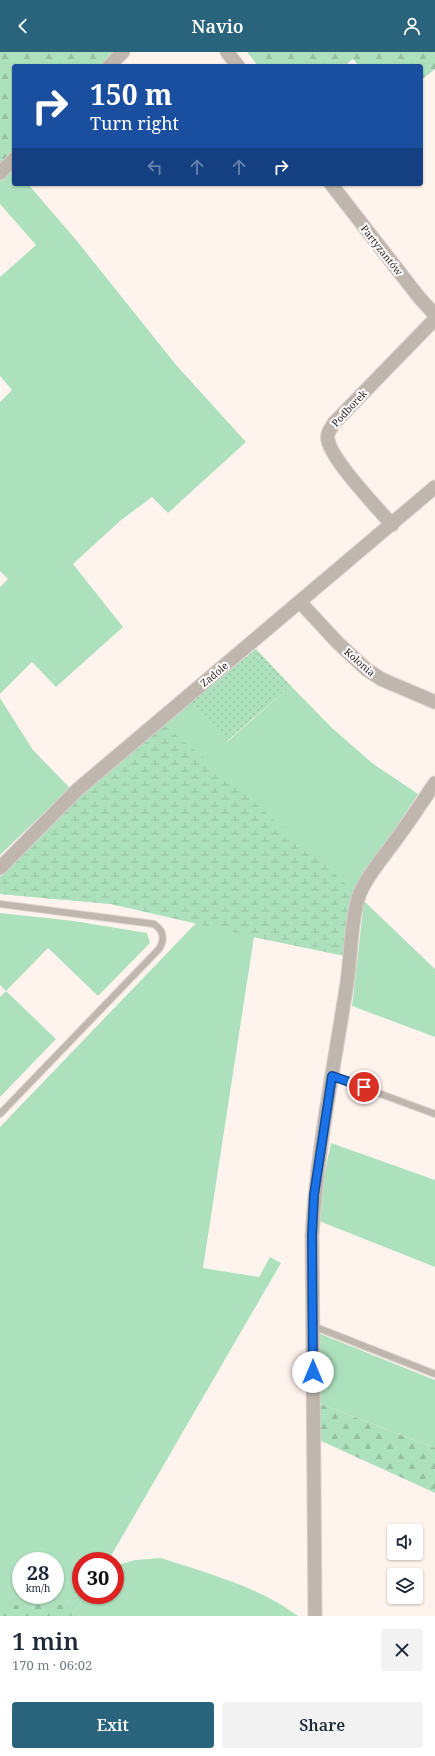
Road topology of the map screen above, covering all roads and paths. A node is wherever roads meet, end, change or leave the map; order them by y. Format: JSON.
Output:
{"nodes":[{"id":1,"x":123,"y":52,"type":"edge"},
{"id":2,"x":226,"y":52,"type":"edge"},
{"id":3,"x":111,"y":64,"type":"edge"},
{"id":4,"x":236,"y":64,"type":"edge"},
{"id":5,"x":12,"y":161,"type":"edge"},
{"id":6,"x":0,"y":173,"type":"edge"},
{"id":7,"x":333,"y":186,"type":"edge"},
{"id":8,"x":435,"y":315,"type":"edge"},
{"id":9,"x":435,"y":319,"type":"edge"},
{"id":10,"x":435,"y":487,"type":"edge"},
{"id":11,"x":392,"y":525,"type":"junction"},
{"id":12,"x":300,"y":602,"type":"junction"},
{"id":13,"x":435,"y":702,"type":"edge"},
{"id":14,"x":435,"y":783,"type":"edge"},
{"id":15,"x":0,"y":868,"type":"edge"},
{"id":16,"x":0,"y":904,"type":"edge"},
{"id":17,"x":332,"y":1076,"type":"junction"},
{"id":18,"x":0,"y":1114,"type":"edge"},
{"id":19,"x":435,"y":1114,"type":"edge"},
{"id":20,"x":313,"y":1326,"type":"junction"},
{"id":21,"x":435,"y":1374,"type":"edge"},
{"id":22,"x":315,"y":1616,"type":"edge"}],
"edges":[{"from":1,"to":3,"type":"street"},
{"from":2,"to":4,"type":"street"},
{"from":5,"to":6,"type":"street"},
{"from":7,"to":8,"type":"street","name":"Partyzantów"},
{"from":9,"to":11,"type":"street","name":"Podborek"},
{"from":10,"to":11,"type":"street","name":"Zadole"},
{"from":11,"to":12,"type":"street","name":"Zadole"},
{"from":12,"to":13,"type":"street","name":"Kolonia"},
{"from":12,"to":15,"type":"street","name":"Zadole"},
{"from":14,"to":17,"type":"street"},
{"from":16,"to":18,"type":"lane"},
{"from":17,"to":19,"type":"lane"},
{"from":17,"to":20,"type":"street"},
{"from":20,"to":21,"type":"lane"},
{"from":20,"to":22,"type":"street"}]}
